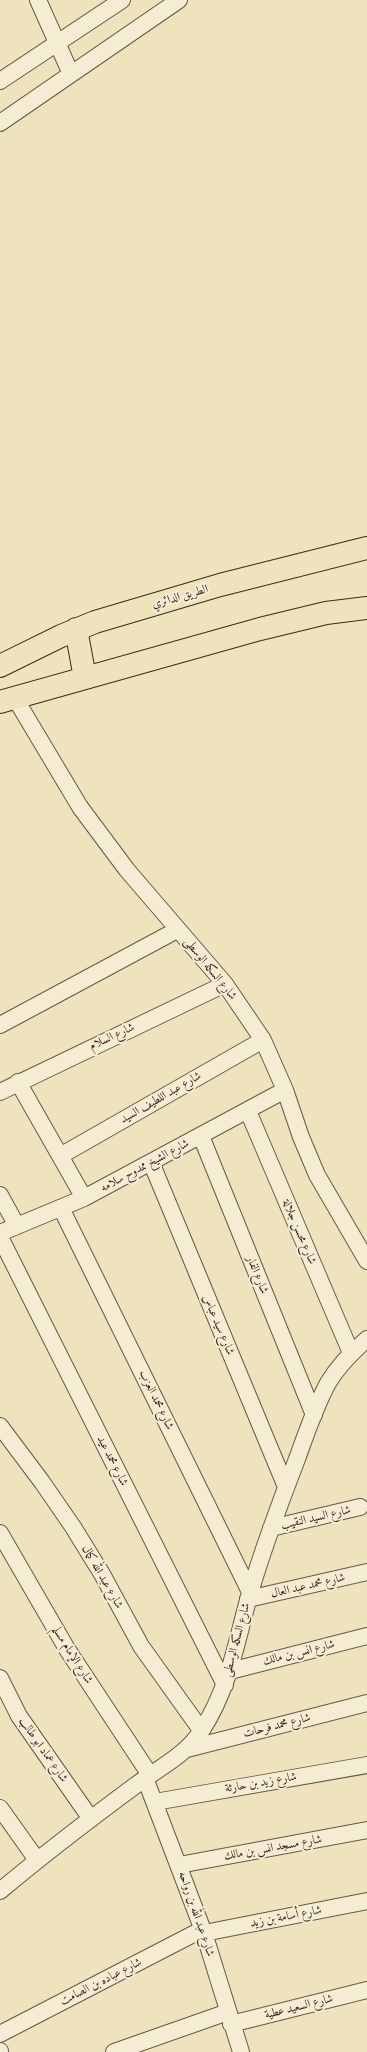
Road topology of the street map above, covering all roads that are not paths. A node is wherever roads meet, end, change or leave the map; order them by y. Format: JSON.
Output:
{"nodes":[{"id":1,"x":38,"y":0,"type":"edge"},
{"id":2,"x":122,"y":0,"type":"edge"},
{"id":3,"x":179,"y":0,"type":"edge"},
{"id":4,"x":58,"y":44,"type":"junction"},
{"id":5,"x":71,"y":74,"type":"junction"},
{"id":6,"x":0,"y":81,"type":"edge"},
{"id":7,"x":0,"y":123,"type":"edge"},
{"id":8,"x":367,"y":548,"type":"edge"},
{"id":9,"x":367,"y":608,"type":"edge"},
{"id":10,"x":76,"y":629,"type":"junction"},
{"id":11,"x":0,"y":666,"type":"edge"},
{"id":12,"x":85,"y":678,"type":"junction"},
{"id":13,"x":7,"y":700,"type":"edge"},
{"id":14,"x":178,"y":930,"type":"junction"},
{"id":15,"x":225,"y":984,"type":"junction"},
{"id":16,"x":0,"y":1025,"type":"edge"},
{"id":17,"x":263,"y":1040,"type":"junction"},
{"id":18,"x":18,"y":1082,"type":"junction"},
{"id":19,"x":285,"y":1090,"type":"junction"},
{"id":20,"x":0,"y":1092,"type":"edge"},
{"id":21,"x":248,"y":1111,"type":"junction"},
{"id":22,"x":201,"y":1136,"type":"junction"},
{"id":23,"x":60,"y":1156,"type":"junction"},
{"id":24,"x":151,"y":1162,"type":"junction"},
{"id":25,"x":0,"y":1195,"type":"edge"},
{"id":26,"x":84,"y":1198,"type":"junction"},
{"id":27,"x":61,"y":1208,"type":"junction"},
{"id":28,"x":18,"y":1226,"type":"junction"},
{"id":29,"x":0,"y":1233,"type":"edge"},
{"id":30,"x":0,"y":1237,"type":"edge"},
{"id":31,"x":367,"y":1261,"type":"edge"},
{"id":32,"x":367,"y":1339,"type":"edge"},
{"id":33,"x":351,"y":1353,"type":"junction"},
{"id":34,"x":314,"y":1415,"type":"junction"},
{"id":35,"x":0,"y":1426,"type":"edge"},
{"id":36,"x":286,"y":1487,"type":"junction"},
{"id":37,"x":360,"y":1507,"type":"dead end"},
{"id":38,"x":271,"y":1528,"type":"junction"},
{"id":39,"x":0,"y":1533,"type":"edge"},
{"id":40,"x":367,"y":1572,"type":"edge"},
{"id":41,"x":249,"y":1596,"type":"junction"},
{"id":42,"x":367,"y":1636,"type":"edge"},
{"id":43,"x":0,"y":1678,"type":"edge"},
{"id":44,"x":227,"y":1678,"type":"junction"},
{"id":45,"x":367,"y":1703,"type":"edge"},
{"id":46,"x":0,"y":1704,"type":"edge"},
{"id":47,"x":19,"y":1716,"type":"junction"},
{"id":48,"x":201,"y":1730,"type":"junction"},
{"id":49,"x":187,"y":1749,"type":"junction"},
{"id":50,"x":367,"y":1765,"type":"edge"},
{"id":51,"x":148,"y":1776,"type":"junction"},
{"id":52,"x":155,"y":1802,"type":"junction"},
{"id":53,"x":0,"y":1808,"type":"edge"},
{"id":54,"x":91,"y":1819,"type":"junction"},
{"id":55,"x":367,"y":1830,"type":"edge"},
{"id":56,"x":37,"y":1860,"type":"junction"},
{"id":57,"x":179,"y":1865,"type":"junction"},
{"id":58,"x":0,"y":1891,"type":"edge"},
{"id":59,"x":367,"y":1901,"type":"edge"},
{"id":60,"x":204,"y":1931,"type":"junction"},
{"id":61,"x":367,"y":1990,"type":"edge"},
{"id":62,"x":230,"y":2018,"type":"junction"},
{"id":63,"x":0,"y":2034,"type":"edge"},
{"id":64,"x":114,"y":2052,"type":"edge"},
{"id":65,"x":241,"y":2052,"type":"edge"}],
"edges":[{"from":1,"to":4,"type":"street"},
{"from":2,"to":4,"type":"street"},
{"from":3,"to":5,"type":"street"},
{"from":4,"to":5,"type":"street"},
{"from":4,"to":6,"type":"street"},
{"from":5,"to":7,"type":"street"},
{"from":8,"to":10,"type":"highway","name":"الطريق الدائري"},
{"from":9,"to":12,"type":"highway"},
{"from":10,"to":11,"type":"highway","name":"الطريق الدائري"},
{"from":10,"to":12,"type":"highway"},
{"from":12,"to":13,"type":"highway"},
{"from":13,"to":14,"type":"street","name":"شارع السكه الوسطى"},
{"from":14,"to":15,"type":"street","name":"شارع السكه الوسطى"},
{"from":14,"to":16,"type":"street"},
{"from":15,"to":17,"type":"street","name":"شارع السكه الوسطى"},
{"from":15,"to":18,"type":"street","name":"شارع السلام"},
{"from":17,"to":19,"type":"street","name":"شارع السكه الوسطى"},
{"from":17,"to":23,"type":"street","name":"شارع عبد اللطيف السيد"},
{"from":18,"to":20,"type":"street","name":"شارع السلام"},
{"from":18,"to":23,"type":"street"},
{"from":19,"to":21,"type":"street","name":"شارع الشيخ ممدوح سلامه"},
{"from":19,"to":31,"type":"street","name":"شارع السكه الوسطى"},
{"from":21,"to":22,"type":"street","name":"شارع الشيخ ممدوح سلامه"},
{"from":21,"to":33,"type":"street","name":"شارع محسن جلالة"},
{"from":22,"to":24,"type":"street","name":"شارع الشيخ ممدوح سلامه"},
{"from":22,"to":34,"type":"street","name":"شارع الفار"},
{"from":23,"to":26,"type":"street"},
{"from":24,"to":26,"type":"street","name":"شارع الشيخ ممدوح سلامه"},
{"from":24,"to":36,"type":"street","name":"شارع سيد عباس"},
{"from":25,"to":28,"type":"street"},
{"from":26,"to":27,"type":"street","name":"شارع الشيخ ممدوح سلامه"},
{"from":27,"to":28,"type":"street","name":"شارع الشيخ ممدوح سلامه"},
{"from":27,"to":41,"type":"street","name":"شارع محمد العزب"},
{"from":28,"to":29,"type":"street","name":"شارع الشيخ ممدوح سلامه"},
{"from":30,"to":44,"type":"street","name":"شارع محمد عيد"},
{"from":32,"to":33,"type":"street","name":"شارع السكه الوسطى"},
{"from":33,"to":34,"type":"street","name":"شارع السكه الوسطى"},
{"from":34,"to":36,"type":"street","name":"شارع السكه الوسطى"},
{"from":35,"to":48,"type":"street","name":"شارع عبد الله كمال"},
{"from":36,"to":38,"type":"street","name":"شارع السكه الوسطى"},
{"from":37,"to":38,"type":"street","name":"شارع السيد النقيب"},
{"from":38,"to":41,"type":"street","name":"شارع السكه الوسطى"},
{"from":39,"to":51,"type":"street","name":"شارع الإمام مسلم"},
{"from":40,"to":41,"type":"street","name":"شارع محمد عبد العال"},
{"from":41,"to":44,"type":"street","name":"شارع السكه الوسطى"},
{"from":42,"to":44,"type":"street","name":"شارع انس بن مالك"},
{"from":43,"to":47,"type":"street","name":"شارع عماد ابو طالب"},
{"from":44,"to":48,"type":"street","name":"شارع السكه الوسطى"},
{"from":45,"to":49,"type":"street","name":"شارع محمد فرحات"},
{"from":46,"to":47,"type":"street"},
{"from":47,"to":54,"type":"street","name":"شارع عماد ابو طالب"},
{"from":48,"to":49,"type":"street","name":"شارع السكه الوسطى"},
{"from":49,"to":51,"type":"street","name":"شارع السكه الوسطى"},
{"from":50,"to":52,"type":"street","name":"شارع زيد بن حارثة"},
{"from":51,"to":52,"type":"street","name":"شارع عبد الله بن رواحه"},
{"from":51,"to":54,"type":"street","name":"شارع السكه الوسطى"},
{"from":52,"to":57,"type":"street","name":"شارع عبد الله بن رواحه"},
{"from":53,"to":56,"type":"street"},
{"from":54,"to":56,"type":"street","name":"شارع السكه الوسطى"},
{"from":55,"to":57,"type":"street","name":"شارع مسجد انس بن مالك"},
{"from":56,"to":58,"type":"street","name":"شارع السكه الوسطى"},
{"from":57,"to":60,"type":"street","name":"شارع عبد الله بن رواحه"},
{"from":59,"to":60,"type":"street","name":"شارع أسامة بن زيد"},
{"from":60,"to":62,"type":"street","name":"شارع عبد الله بن رواحه"},
{"from":60,"to":63,"type":"street","name":"شارع عباده بن الصامت"},
{"from":61,"to":62,"type":"street","name":"شارع السعيد عطية"},
{"from":62,"to":64,"type":"street","name":"شارع السعيد عطية"},
{"from":62,"to":65,"type":"street","name":"شارع عبد الله بن رواحه"}]}
